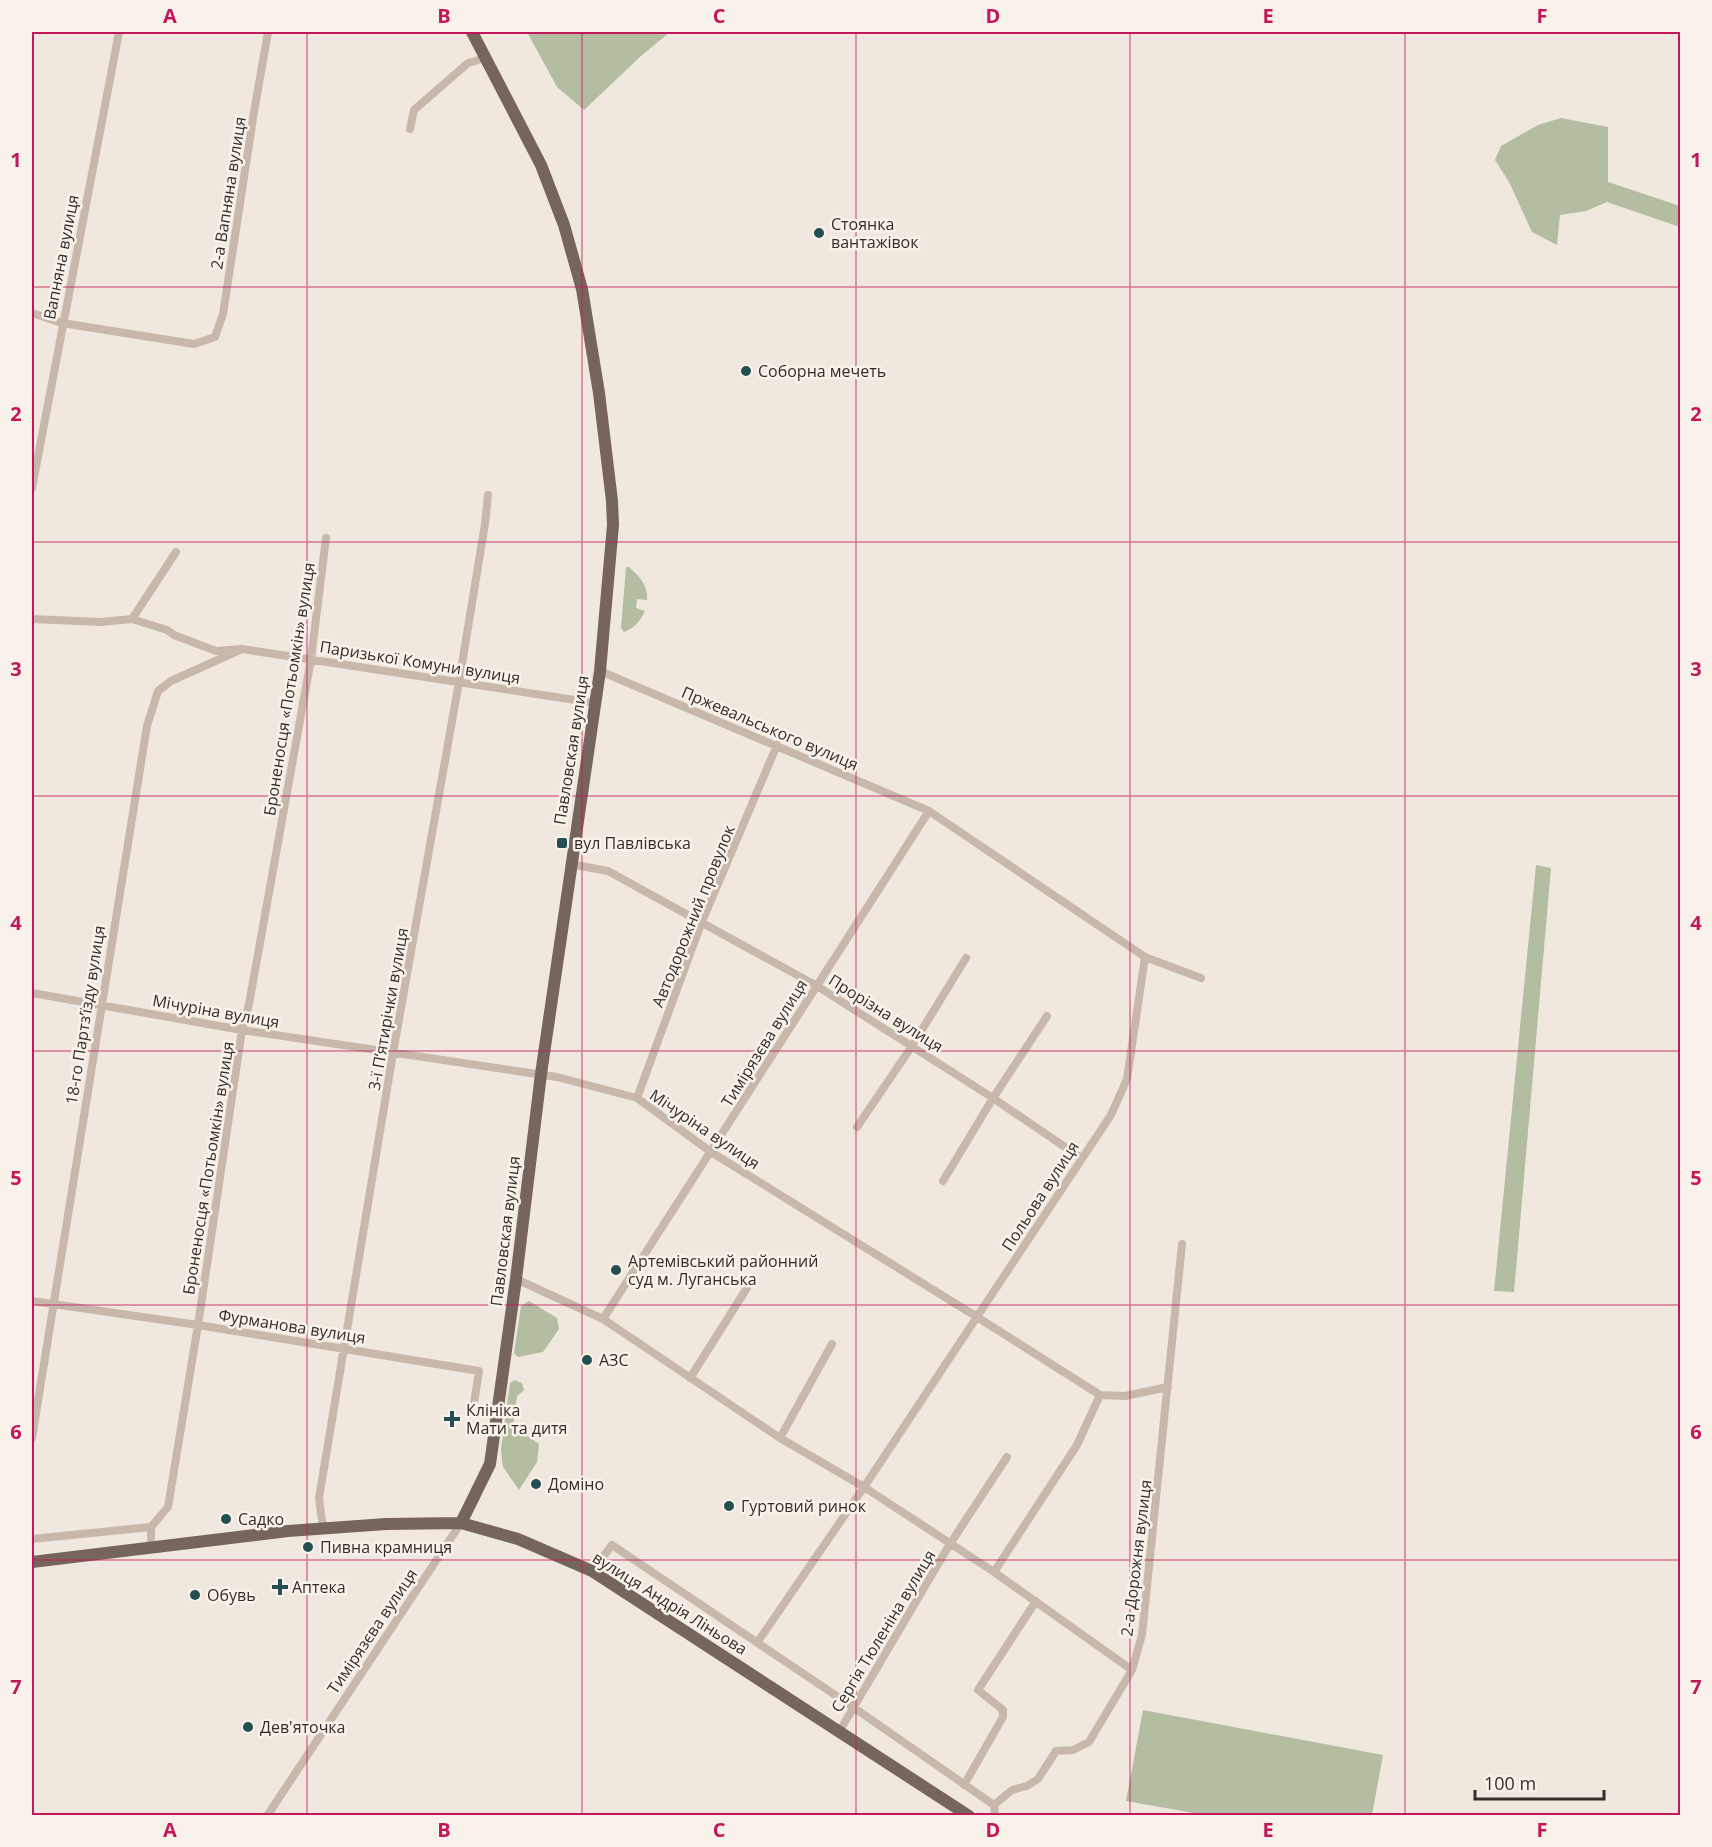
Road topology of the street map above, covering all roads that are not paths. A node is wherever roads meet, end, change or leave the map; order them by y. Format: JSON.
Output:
{"nodes":[{"id":1,"x":119,"y":32,"type":"edge"},
{"id":2,"x":268,"y":32,"type":"edge"},
{"id":3,"x":472,"y":32,"type":"edge"},
{"id":4,"x":485,"y":58,"type":"junction"},
{"id":5,"x":410,"y":129,"type":"dead end"},
{"id":6,"x":32,"y":313,"type":"edge"},
{"id":7,"x":62,"y":323,"type":"junction"},
{"id":8,"x":32,"y":489,"type":"edge"},
{"id":9,"x":488,"y":495,"type":"dead end"},
{"id":10,"x":326,"y":538,"type":"dead end"},
{"id":11,"x":176,"y":552,"type":"dead end"},
{"id":12,"x":32,"y":619,"type":"edge"},
{"id":13,"x":132,"y":619,"type":"junction"},
{"id":14,"x":243,"y":649,"type":"junction"},
{"id":15,"x":310,"y":659,"type":"junction"},
{"id":16,"x":600,"y":671,"type":"junction"},
{"id":17,"x":459,"y":682,"type":"junction"},
{"id":18,"x":595,"y":703,"type":"junction"},
{"id":19,"x":777,"y":745,"type":"junction"},
{"id":20,"x":929,"y":811,"type":"junction"},
{"id":21,"x":570,"y":864,"type":"junction"},
{"id":22,"x":701,"y":924,"type":"junction"},
{"id":23,"x":1145,"y":957,"type":"junction"},
{"id":24,"x":966,"y":958,"type":"dead end"},
{"id":25,"x":1201,"y":978,"type":"dead end"},
{"id":26,"x":817,"y":986,"type":"junction"},
{"id":27,"x":32,"y":993,"type":"edge"},
{"id":28,"x":100,"y":1005,"type":"junction"},
{"id":29,"x":1047,"y":1016,"type":"dead end"},
{"id":30,"x":242,"y":1030,"type":"junction"},
{"id":31,"x":912,"y":1046,"type":"junction"},
{"id":32,"x":393,"y":1053,"type":"junction"},
{"id":33,"x":541,"y":1074,"type":"junction"},
{"id":34,"x":637,"y":1098,"type":"junction"},
{"id":35,"x":993,"y":1098,"type":"junction"},
{"id":36,"x":857,"y":1127,"type":"dead end"},
{"id":37,"x":711,"y":1152,"type":"junction"},
{"id":38,"x":1081,"y":1158,"type":"junction"},
{"id":39,"x":943,"y":1181,"type":"dead end"},
{"id":40,"x":1182,"y":1244,"type":"dead end"},
{"id":41,"x":516,"y":1279,"type":"junction"},
{"id":42,"x":747,"y":1288,"type":"dead end"},
{"id":43,"x":32,"y":1301,"type":"edge"},
{"id":44,"x":52,"y":1305,"type":"junction"},
{"id":45,"x":977,"y":1317,"type":"junction"},
{"id":46,"x":603,"y":1319,"type":"junction"},
{"id":47,"x":198,"y":1325,"type":"junction"},
{"id":48,"x":832,"y":1344,"type":"dead end"},
{"id":49,"x":345,"y":1348,"type":"junction"},
{"id":50,"x":690,"y":1378,"type":"junction"},
{"id":51,"x":1168,"y":1388,"type":"junction"},
{"id":52,"x":1100,"y":1395,"type":"junction"},
{"id":53,"x":474,"y":1403,"type":"dead end"},
{"id":54,"x":32,"y":1438,"type":"edge"},
{"id":55,"x":780,"y":1438,"type":"junction"},
{"id":56,"x":1007,"y":1457,"type":"dead end"},
{"id":57,"x":864,"y":1487,"type":"junction"},
{"id":58,"x":461,"y":1523,"type":"junction"},
{"id":59,"x":150,"y":1527,"type":"junction"},
{"id":60,"x":323,"y":1528,"type":"junction"},
{"id":61,"x":32,"y":1539,"type":"edge"},
{"id":62,"x":950,"y":1544,"type":"junction"},
{"id":63,"x":151,"y":1548,"type":"junction"},
{"id":64,"x":32,"y":1562,"type":"edge"},
{"id":65,"x":592,"y":1571,"type":"junction"},
{"id":66,"x":994,"y":1572,"type":"junction"},
{"id":67,"x":1036,"y":1602,"type":"junction"},
{"id":68,"x":757,"y":1643,"type":"junction"},
{"id":69,"x":1132,"y":1670,"type":"junction"},
{"id":70,"x":854,"y":1707,"type":"junction"},
{"id":71,"x":839,"y":1732,"type":"junction"},
{"id":72,"x":964,"y":1785,"type":"junction"},
{"id":73,"x":994,"y":1805,"type":"junction"},
{"id":74,"x":267,"y":1815,"type":"edge"},
{"id":75,"x":969,"y":1815,"type":"edge"},
{"id":76,"x":995,"y":1815,"type":"edge"}],
"edges":[{"from":1,"to":7,"type":"street","name":"Вапняна вулиця"},
{"from":2,"to":7,"type":"street","name":"2-а Вапняна вулиця"},
{"from":3,"to":4,"type":"main road","name":"Павловская вулиця"},
{"from":4,"to":5,"type":"street"},
{"from":4,"to":16,"type":"main road","name":"Павловская вулиця"},
{"from":6,"to":7,"type":"street"},
{"from":7,"to":8,"type":"street","name":"Вапняна вулиця"},
{"from":9,"to":17,"type":"street","name":"3-ї П’ятирічки вулиця"},
{"from":10,"to":15,"type":"street","name":"Броненосця «Потьомкін» вулиця"},
{"from":11,"to":13,"type":"street"},
{"from":12,"to":13,"type":"street","name":"Паризької Комуни вулиця"},
{"from":13,"to":14,"type":"street","name":"Паризької Комуни вулиця"},
{"from":14,"to":15,"type":"street","name":"Паризької Комуни вулиця"},
{"from":14,"to":28,"type":"street","name":"18-го Партз’їзду вулиця"},
{"from":15,"to":17,"type":"street","name":"Паризької Комуни вулиця"},
{"from":15,"to":30,"type":"street","name":"Броненосця «Потьомкін» вулиця"},
{"from":16,"to":18,"type":"main road","name":"Павловская вулиця"},
{"from":16,"to":19,"type":"street","name":"Пржевальського вулиця"},
{"from":17,"to":18,"type":"street","name":"Паризької Комуни вулиця"},
{"from":17,"to":32,"type":"street","name":"3-ї П’ятирічки вулиця"},
{"from":18,"to":21,"type":"main road","name":"Павловская вулиця"},
{"from":19,"to":20,"type":"street","name":"Пржевальського вулиця"},
{"from":19,"to":22,"type":"street","name":"Автодорожний провулок"},
{"from":20,"to":23,"type":"street"},
{"from":20,"to":26,"type":"street","name":"Тимірязєва вулиця"},
{"from":21,"to":22,"type":"street","name":"Прорізна вулиця"},
{"from":21,"to":33,"type":"main road","name":"Павловская вулиця"},
{"from":22,"to":26,"type":"street","name":"Прорізна вулиця"},
{"from":22,"to":34,"type":"street","name":"Автодорожний провулок"},
{"from":23,"to":25,"type":"street"},
{"from":23,"to":38,"type":"street","name":"Польова вулиця"},
{"from":24,"to":31,"type":"street"},
{"from":26,"to":31,"type":"street","name":"Прорізна вулиця"},
{"from":26,"to":37,"type":"street","name":"Тимірязєва вулиця"},
{"from":27,"to":28,"type":"street","name":"Мічуріна вулиця"},
{"from":28,"to":30,"type":"street","name":"Мічуріна вулиця"},
{"from":28,"to":44,"type":"street","name":"18-го Партз’їзду вулиця"},
{"from":29,"to":35,"type":"street"},
{"from":30,"to":32,"type":"street","name":"Мічуріна вулиця"},
{"from":30,"to":47,"type":"street","name":"Броненосця «Потьомкін» вулиця"},
{"from":31,"to":35,"type":"street","name":"Прорізна вулиця"},
{"from":31,"to":36,"type":"street"},
{"from":32,"to":33,"type":"street","name":"Мічуріна вулиця"},
{"from":32,"to":49,"type":"street","name":"3-ї П’ятирічки вулиця"},
{"from":33,"to":34,"type":"street","name":"Мічуріна вулиця"},
{"from":33,"to":41,"type":"main road","name":"Павловская вулиця"},
{"from":34,"to":37,"type":"street","name":"Мічуріна вулиця"},
{"from":35,"to":38,"type":"street","name":"Прорізна вулиця"},
{"from":35,"to":39,"type":"street"},
{"from":37,"to":45,"type":"street","name":"Мічуріна вулиця"},
{"from":37,"to":46,"type":"street","name":"Тимірязєва вулиця"},
{"from":38,"to":45,"type":"street","name":"Польова вулиця"},
{"from":40,"to":51,"type":"street","name":"2-а Дорожня вулиця"},
{"from":41,"to":46,"type":"street"},
{"from":41,"to":58,"type":"main road","name":"Павловская вулиця"},
{"from":42,"to":50,"type":"street"},
{"from":43,"to":44,"type":"street","name":"Фурманова вулиця"},
{"from":44,"to":47,"type":"street","name":"Фурманова вулиця"},
{"from":44,"to":54,"type":"street","name":"18-го Партз’їзду вулиця"},
{"from":45,"to":52,"type":"street","name":"Мічуріна вулиця"},
{"from":45,"to":57,"type":"street","name":"Польова вулиця"},
{"from":46,"to":50,"type":"street"},
{"from":47,"to":49,"type":"street","name":"Фурманова вулиця"},
{"from":47,"to":59,"type":"street","name":"Броненосця «Потьомкін» вулиця"},
{"from":48,"to":55,"type":"street"},
{"from":49,"to":53,"type":"street","name":"Фурманова вулиця"},
{"from":49,"to":60,"type":"street","name":"3-ї П’ятирічки вулиця"},
{"from":50,"to":55,"type":"street"},
{"from":51,"to":52,"type":"street"},
{"from":51,"to":69,"type":"street","name":"2-а Дорожня вулиця"},
{"from":52,"to":66,"type":"street"},
{"from":55,"to":57,"type":"street"},
{"from":56,"to":62,"type":"street","name":"Сергія Тюленіна вулиця"},
{"from":57,"to":62,"type":"street"},
{"from":57,"to":68,"type":"street","name":"Польова вулиця"},
{"from":58,"to":60,"type":"main road","name":"вулиця Андрія Ліньова"},
{"from":58,"to":65,"type":"main road","name":"вулиця Андрія Ліньова"},
{"from":58,"to":74,"type":"street","name":"Тимірязєва вулиця"},
{"from":59,"to":61,"type":"street"},
{"from":59,"to":63,"type":"street"},
{"from":60,"to":63,"type":"main road","name":"вулиця Андрія Ліньова"},
{"from":62,"to":66,"type":"street"},
{"from":62,"to":70,"type":"street","name":"Сергія Тюленіна вулиця"},
{"from":63,"to":64,"type":"main road","name":"вулиця Андрія Ліньова"},
{"from":65,"to":68,"type":"street"},
{"from":65,"to":71,"type":"main road","name":"вулиця Андрія Ліньова"},
{"from":66,"to":67,"type":"street"},
{"from":67,"to":69,"type":"street"},
{"from":67,"to":72,"type":"street"},
{"from":68,"to":70,"type":"street"},
{"from":69,"to":73,"type":"street","name":"2-а Дорожня вулиця"},
{"from":70,"to":71,"type":"street","name":"Сергія Тюленіна вулиця"},
{"from":70,"to":72,"type":"street"},
{"from":71,"to":75,"type":"main road","name":"вулиця Андрія Ліньова"},
{"from":72,"to":73,"type":"street"},
{"from":73,"to":76,"type":"street"}]}
